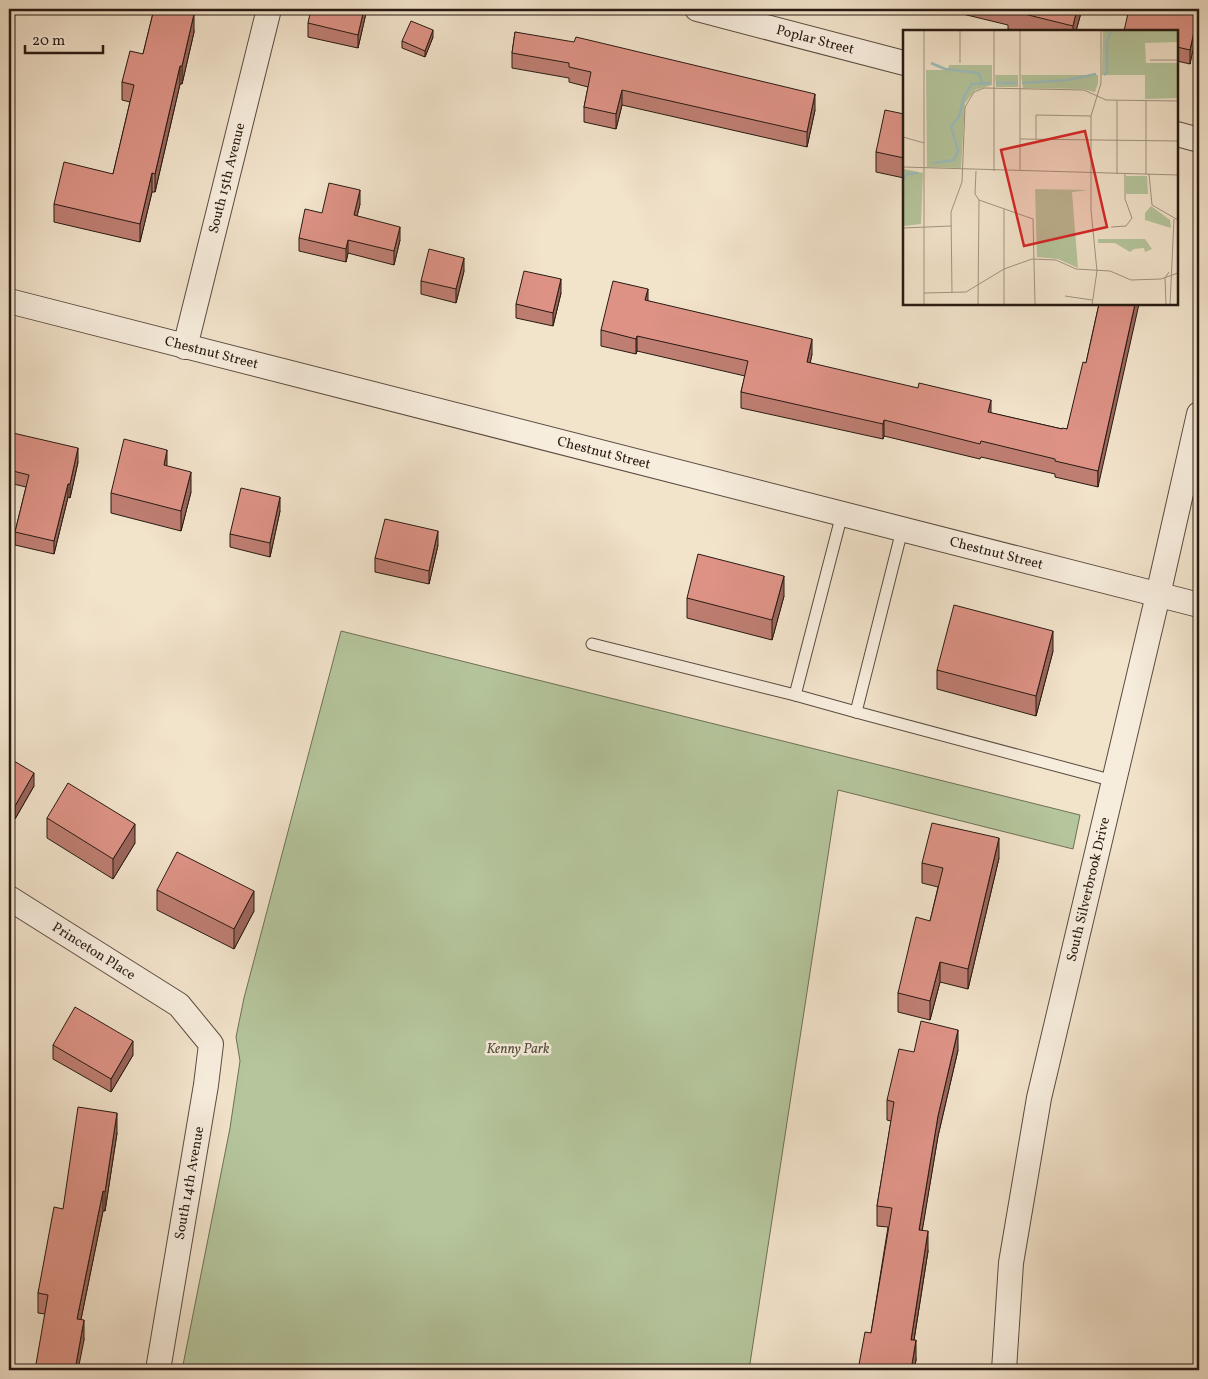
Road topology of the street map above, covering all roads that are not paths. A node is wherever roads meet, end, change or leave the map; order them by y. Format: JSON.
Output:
{"nodes":[{"id":1,"x":269,"y":9,"type":"edge"},
{"id":2,"x":697,"y":9,"type":"edge"},
{"id":3,"x":903,"y":63,"type":"edge"},
{"id":4,"x":1178,"y":134,"type":"edge"},
{"id":5,"x":1199,"y":140,"type":"edge"},
{"id":6,"x":9,"y":301,"type":"edge"},
{"id":7,"x":184,"y":347,"type":"junction"},
{"id":8,"x":1199,"y":414,"type":"edge"},
{"id":9,"x":842,"y":514,"type":"junction"},
{"id":10,"x":902,"y":530,"type":"junction"},
{"id":11,"x":1158,"y":595,"type":"junction"},
{"id":12,"x":1199,"y":605,"type":"edge"},
{"id":13,"x":592,"y":644,"type":"dead end"},
{"id":14,"x":796,"y":695,"type":"junction"},
{"id":15,"x":856,"y":712,"type":"junction"},
{"id":16,"x":1114,"y":780,"type":"junction"},
{"id":17,"x":9,"y":898,"type":"edge"},
{"id":18,"x":179,"y":1005,"type":"joint"},
{"id":19,"x":158,"y":1370,"type":"edge"},
{"id":20,"x":1004,"y":1370,"type":"edge"}],
"edges":[{"from":1,"to":7,"type":"street","name":"South 15th Avenue"},
{"from":2,"to":3,"type":"street","name":"Poplar Street"},
{"from":4,"to":5,"type":"street"},
{"from":6,"to":7,"type":"street","name":"Chestnut Street"},
{"from":7,"to":9,"type":"street","name":"Chestnut Street"},
{"from":8,"to":11,"type":"street","name":"South Silverbrook Drive"},
{"from":9,"to":10,"type":"street","name":"Chestnut Street"},
{"from":9,"to":14,"type":"lane"},
{"from":10,"to":11,"type":"street","name":"Chestnut Street"},
{"from":10,"to":15,"type":"lane"},
{"from":11,"to":12,"type":"street","name":"Chestnut Street"},
{"from":11,"to":16,"type":"street","name":"South Silverbrook Drive"},
{"from":13,"to":14,"type":"lane"},
{"from":14,"to":15,"type":"lane"},
{"from":15,"to":16,"type":"lane"},
{"from":16,"to":20,"type":"street","name":"South Silverbrook Drive"},
{"from":17,"to":18,"type":"street","name":"Princeton Place"},
{"from":18,"to":19,"type":"street","name":"South 14th Avenue"}]}
